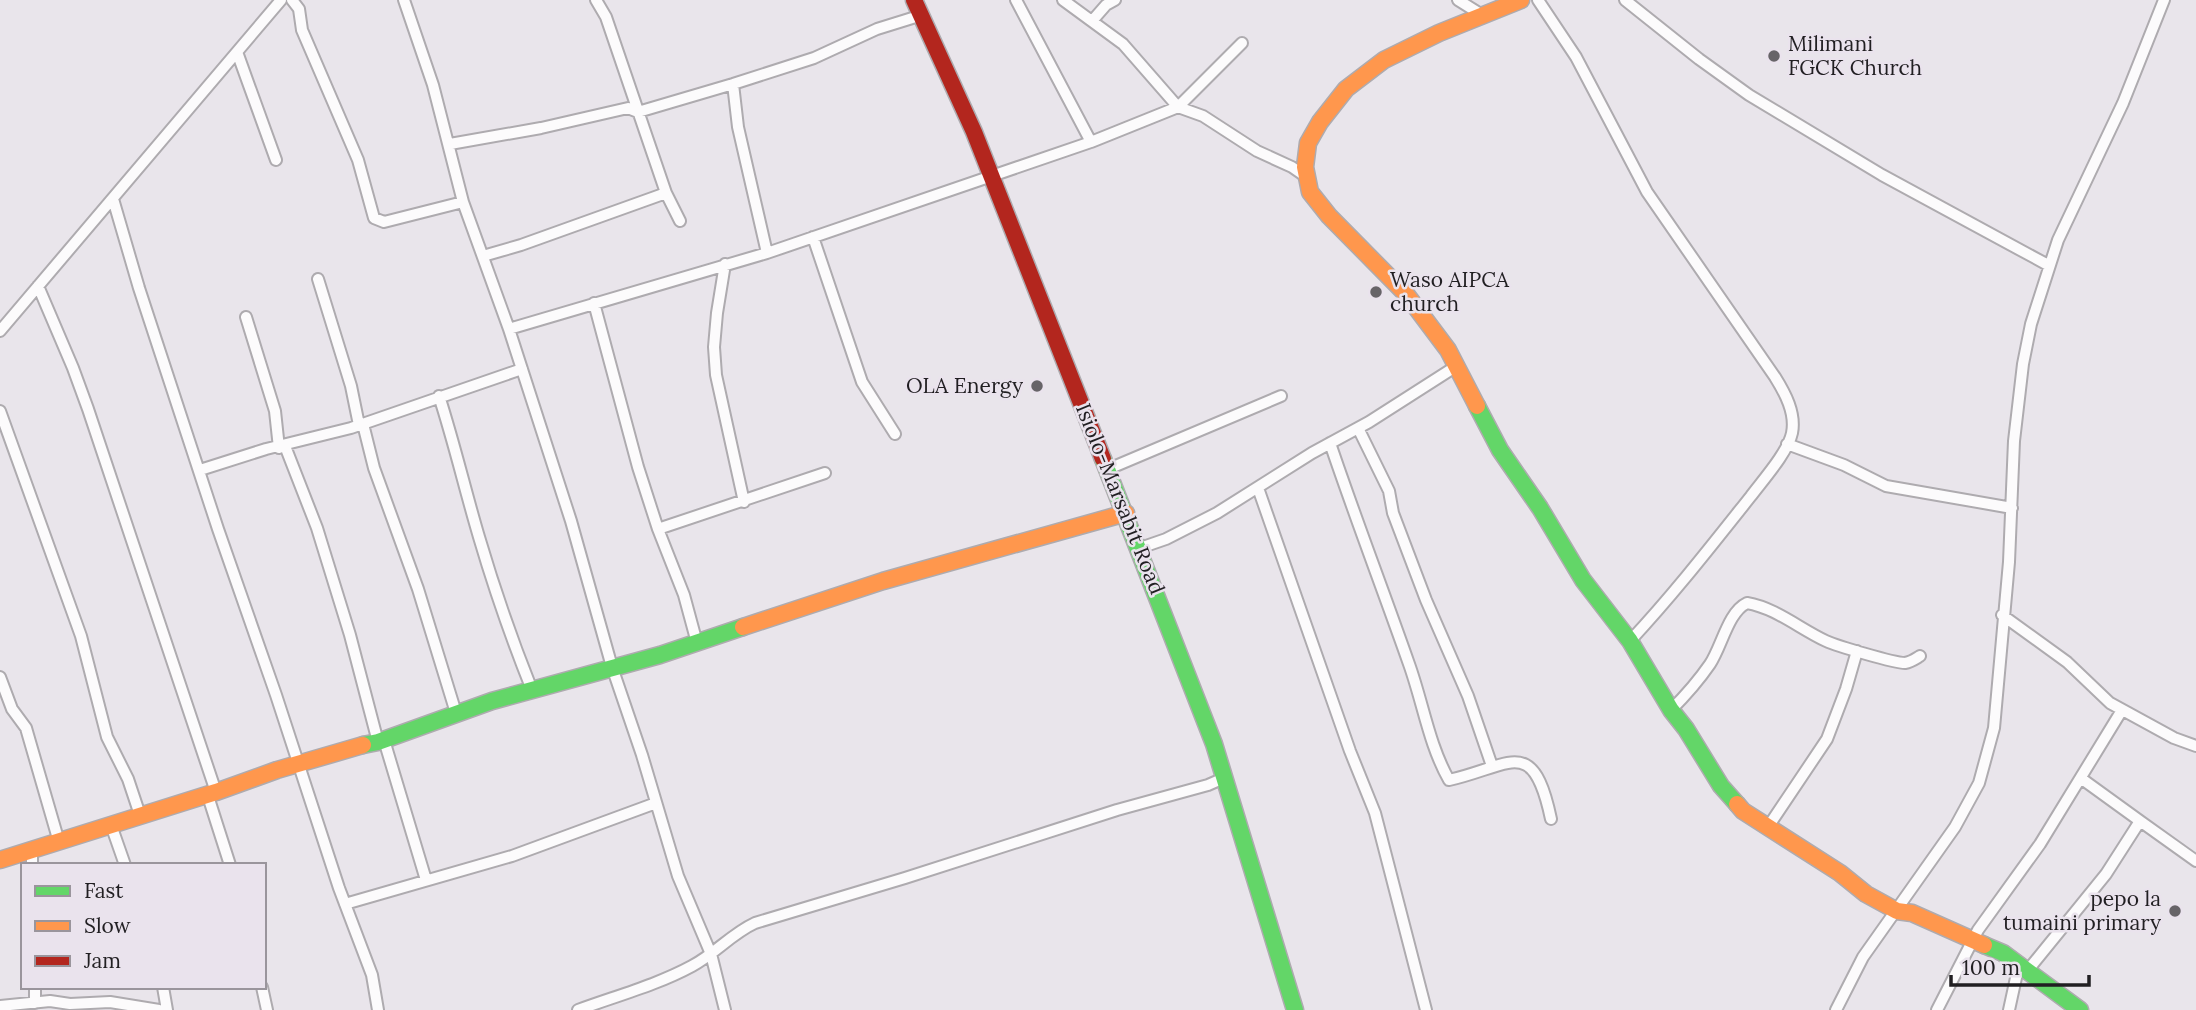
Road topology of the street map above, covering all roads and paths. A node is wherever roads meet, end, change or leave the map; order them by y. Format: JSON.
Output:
{"nodes":[{"id":1,"x":281,"y":0,"type":"edge"},
{"id":2,"x":292,"y":0,"type":"edge"},
{"id":3,"x":404,"y":0,"type":"edge"},
{"id":4,"x":596,"y":0,"type":"edge"},
{"id":5,"x":914,"y":0,"type":"edge"},
{"id":6,"x":1016,"y":0,"type":"edge"},
{"id":7,"x":1063,"y":0,"type":"edge"},
{"id":8,"x":1115,"y":0,"type":"edge"},
{"id":9,"x":1458,"y":0,"type":"edge"},
{"id":10,"x":1521,"y":0,"type":"edge"},
{"id":11,"x":1538,"y":0,"type":"edge"},
{"id":12,"x":1625,"y":0,"type":"edge"},
{"id":13,"x":2164,"y":0,"type":"edge"},
{"id":14,"x":922,"y":15,"type":"junction"},
{"id":15,"x":1482,"y":15,"type":"junction"},
{"id":16,"x":1092,"y":21,"type":"junction"},
{"id":17,"x":1242,"y":43,"type":"dead end"},
{"id":18,"x":237,"y":52,"type":"junction"},
{"id":19,"x":733,"y":84,"type":"junction"},
{"id":20,"x":1178,"y":107,"type":"junction"},
{"id":21,"x":638,"y":112,"type":"junction"},
{"id":22,"x":1090,"y":142,"type":"junction"},
{"id":23,"x":450,"y":144,"type":"junction"},
{"id":24,"x":275,"y":160,"type":"dead end"},
{"id":25,"x":1305,"y":176,"type":"junction"},
{"id":26,"x":992,"y":177,"type":"junction"},
{"id":27,"x":666,"y":193,"type":"junction"},
{"id":28,"x":113,"y":198,"type":"junction"},
{"id":29,"x":463,"y":202,"type":"junction"},
{"id":30,"x":680,"y":221,"type":"dead end"},
{"id":31,"x":813,"y":237,"type":"junction"},
{"id":32,"x":767,"y":253,"type":"junction"},
{"id":33,"x":483,"y":256,"type":"junction"},
{"id":34,"x":725,"y":264,"type":"junction"},
{"id":35,"x":2048,"y":265,"type":"junction"},
{"id":36,"x":318,"y":279,"type":"dead end"},
{"id":37,"x":38,"y":286,"type":"junction"},
{"id":38,"x":594,"y":303,"type":"junction"},
{"id":39,"x":246,"y":317,"type":"dead end"},
{"id":40,"x":509,"y":329,"type":"junction"},
{"id":41,"x":0,"y":331,"type":"edge"},
{"id":42,"x":1455,"y":367,"type":"junction"},
{"id":43,"x":522,"y":369,"type":"junction"},
{"id":44,"x":439,"y":396,"type":"junction"},
{"id":45,"x":1281,"y":396,"type":"dead end"},
{"id":46,"x":0,"y":411,"type":"edge"},
{"id":47,"x":361,"y":425,"type":"junction"},
{"id":48,"x":1358,"y":428,"type":"junction"},
{"id":49,"x":895,"y":434,"type":"dead end"},
{"id":50,"x":1330,"y":443,"type":"junction"},
{"id":51,"x":1787,"y":444,"type":"junction"},
{"id":52,"x":282,"y":447,"type":"junction"},
{"id":53,"x":200,"y":470,"type":"junction"},
{"id":54,"x":1106,"y":470,"type":"junction"},
{"id":55,"x":825,"y":473,"type":"dead end"},
{"id":56,"x":1258,"y":488,"type":"junction"},
{"id":57,"x":744,"y":502,"type":"junction"},
{"id":58,"x":2012,"y":508,"type":"junction"},
{"id":59,"x":1126,"y":513,"type":"junction"},
{"id":60,"x":658,"y":529,"type":"junction"},
{"id":61,"x":1140,"y":548,"type":"junction"},
{"id":62,"x":2002,"y":615,"type":"junction"},
{"id":63,"x":1630,"y":641,"type":"junction"},
{"id":64,"x":697,"y":643,"type":"junction"},
{"id":65,"x":1857,"y":651,"type":"junction"},
{"id":66,"x":1920,"y":656,"type":"dead end"},
{"id":67,"x":612,"y":667,"type":"junction"},
{"id":68,"x":0,"y":677,"type":"edge"},
{"id":69,"x":531,"y":690,"type":"junction"},
{"id":70,"x":1671,"y":710,"type":"junction"},
{"id":71,"x":2122,"y":710,"type":"junction"},
{"id":72,"x":456,"y":713,"type":"junction"},
{"id":73,"x":381,"y":741,"type":"junction"},
{"id":74,"x":2196,"y":746,"type":"edge"},
{"id":75,"x":297,"y":764,"type":"junction"},
{"id":76,"x":1492,"y":766,"type":"junction"},
{"id":77,"x":1224,"y":778,"type":"junction"},
{"id":78,"x":2081,"y":779,"type":"junction"},
{"id":79,"x":212,"y":793,"type":"junction"},
{"id":80,"x":656,"y":803,"type":"junction"},
{"id":81,"x":140,"y":815,"type":"junction"},
{"id":82,"x":1551,"y":818,"type":"dead end"},
{"id":83,"x":2140,"y":821,"type":"junction"},
{"id":84,"x":111,"y":825,"type":"junction"},
{"id":85,"x":1768,"y":827,"type":"junction"},
{"id":86,"x":59,"y":842,"type":"junction"},
{"id":87,"x":32,"y":858,"type":"edge"},
{"id":88,"x":0,"y":860,"type":"edge"},
{"id":89,"x":2196,"y":861,"type":"edge"},
{"id":90,"x":124,"y":863,"type":"edge"},
{"id":91,"x":230,"y":863,"type":"edge"},
{"id":92,"x":426,"y":880,"type":"junction"},
{"id":93,"x":345,"y":904,"type":"junction"},
{"id":94,"x":1897,"y":911,"type":"junction"},
{"id":95,"x":1972,"y":940,"type":"junction"},
{"id":96,"x":711,"y":954,"type":"junction"},
{"id":97,"x":2024,"y":967,"type":"junction"},
{"id":98,"x":35,"y":989,"type":"edge"},
{"id":99,"x":163,"y":989,"type":"edge"},
{"id":100,"x":262,"y":989,"type":"edge"},
{"id":101,"x":35,"y":1003,"type":"junction"},
{"id":102,"x":0,"y":1006,"type":"edge"},
{"id":103,"x":71,"y":1007,"type":"edge"},
{"id":104,"x":2072,"y":1007,"type":"edge"},
{"id":105,"x":159,"y":1010,"type":"edge"},
{"id":106,"x":167,"y":1010,"type":"edge"},
{"id":107,"x":267,"y":1010,"type":"edge"},
{"id":108,"x":378,"y":1010,"type":"edge"},
{"id":109,"x":578,"y":1010,"type":"edge"},
{"id":110,"x":725,"y":1010,"type":"edge"},
{"id":111,"x":1295,"y":1010,"type":"edge"},
{"id":112,"x":1426,"y":1010,"type":"edge"},
{"id":113,"x":1836,"y":1010,"type":"edge"},
{"id":114,"x":1937,"y":1010,"type":"edge"},
{"id":115,"x":2009,"y":1010,"type":"edge"}],
"edges":[{"from":1,"to":18,"type":"street"},
{"from":2,"to":29,"type":"street"},
{"from":3,"to":23,"type":"street"},
{"from":4,"to":21,"type":"street"},
{"from":5,"to":14,"type":"main road","name":"Isiolo-Marsabit Road"},
{"from":6,"to":22,"type":"street"},
{"from":7,"to":16,"type":"street"},
{"from":8,"to":16,"type":"street"},
{"from":9,"to":15,"type":"street"},
{"from":10,"to":15,"type":"main road"},
{"from":11,"to":51,"type":"street"},
{"from":12,"to":35,"type":"street"},
{"from":13,"to":35,"type":"street"},
{"from":14,"to":19,"type":"street"},
{"from":14,"to":26,"type":"main road","name":"Isiolo-Marsabit Road"},
{"from":15,"to":25,"type":"main road"},
{"from":16,"to":20,"type":"street"},
{"from":17,"to":20,"type":"street"},
{"from":18,"to":24,"type":"street"},
{"from":18,"to":28,"type":"street"},
{"from":19,"to":21,"type":"street"},
{"from":19,"to":32,"type":"street"},
{"from":20,"to":22,"type":"street"},
{"from":20,"to":25,"type":"street"},
{"from":21,"to":23,"type":"street"},
{"from":21,"to":27,"type":"street"},
{"from":22,"to":26,"type":"street"},
{"from":23,"to":29,"type":"street"},
{"from":25,"to":42,"type":"main road"},
{"from":26,"to":31,"type":"street"},
{"from":26,"to":54,"type":"main road","name":"Isiolo-Marsabit Road"},
{"from":27,"to":30,"type":"street"},
{"from":27,"to":33,"type":"street"},
{"from":28,"to":37,"type":"street"},
{"from":28,"to":53,"type":"street"},
{"from":29,"to":33,"type":"street"},
{"from":31,"to":32,"type":"street"},
{"from":31,"to":49,"type":"street"},
{"from":32,"to":34,"type":"street"},
{"from":33,"to":40,"type":"street"},
{"from":34,"to":38,"type":"street"},
{"from":34,"to":57,"type":"street"},
{"from":35,"to":58,"type":"street"},
{"from":36,"to":47,"type":"street"},
{"from":37,"to":41,"type":"street"},
{"from":37,"to":79,"type":"street"},
{"from":38,"to":40,"type":"street"},
{"from":38,"to":60,"type":"street"},
{"from":39,"to":52,"type":"street"},
{"from":40,"to":43,"type":"street"},
{"from":42,"to":48,"type":"street"},
{"from":42,"to":63,"type":"main road"},
{"from":43,"to":44,"type":"street"},
{"from":43,"to":67,"type":"street"},
{"from":44,"to":47,"type":"street"},
{"from":44,"to":69,"type":"street"},
{"from":45,"to":54,"type":"street"},
{"from":46,"to":81,"type":"street"},
{"from":47,"to":52,"type":"street"},
{"from":47,"to":72,"type":"street"},
{"from":48,"to":50,"type":"street"},
{"from":48,"to":76,"type":"street"},
{"from":50,"to":56,"type":"street"},
{"from":50,"to":76,"type":"street"},
{"from":51,"to":58,"type":"street"},
{"from":51,"to":63,"type":"street"},
{"from":52,"to":53,"type":"street"},
{"from":52,"to":73,"type":"street"},
{"from":53,"to":75,"type":"street"},
{"from":54,"to":59,"type":"main road","name":"Isiolo-Marsabit Road"},
{"from":55,"to":57,"type":"street"},
{"from":56,"to":61,"type":"street"},
{"from":56,"to":112,"type":"street"},
{"from":57,"to":60,"type":"street"},
{"from":58,"to":62,"type":"street"},
{"from":59,"to":61,"type":"main road","name":"Isiolo-Marsabit Road"},
{"from":59,"to":64,"type":"main road"},
{"from":60,"to":64,"type":"street"},
{"from":61,"to":77,"type":"main road","name":"Isiolo-Marsabit Road"},
{"from":62,"to":71,"type":"street"},
{"from":62,"to":94,"type":"street"},
{"from":63,"to":70,"type":"main road"},
{"from":64,"to":67,"type":"main road"},
{"from":65,"to":66,"type":"street"},
{"from":65,"to":70,"type":"street"},
{"from":65,"to":85,"type":"street"},
{"from":67,"to":69,"type":"main road"},
{"from":67,"to":80,"type":"street"},
{"from":68,"to":86,"type":"street"},
{"from":69,"to":72,"type":"main road"},
{"from":70,"to":85,"type":"main road"},
{"from":71,"to":74,"type":"street"},
{"from":71,"to":78,"type":"street"},
{"from":72,"to":73,"type":"main road"},
{"from":73,"to":75,"type":"main road"},
{"from":73,"to":92,"type":"street"},
{"from":75,"to":79,"type":"main road"},
{"from":75,"to":93,"type":"street"},
{"from":76,"to":82,"type":"street"},
{"from":77,"to":96,"type":"street"},
{"from":77,"to":111,"type":"main road","name":"Isiolo-Marsabit Road"},
{"from":78,"to":83,"type":"street"},
{"from":78,"to":95,"type":"street"},
{"from":79,"to":81,"type":"main road"},
{"from":79,"to":91,"type":"street"},
{"from":80,"to":92,"type":"street"},
{"from":80,"to":96,"type":"street"},
{"from":81,"to":84,"type":"main road"},
{"from":83,"to":89,"type":"street"},
{"from":83,"to":97,"type":"street"},
{"from":84,"to":86,"type":"main road"},
{"from":84,"to":90,"type":"street"},
{"from":85,"to":94,"type":"main road"},
{"from":86,"to":87,"type":"main road"},
{"from":87,"to":88,"type":"main road"},
{"from":92,"to":93,"type":"street"},
{"from":93,"to":108,"type":"street"},
{"from":94,"to":95,"type":"main road"},
{"from":94,"to":113,"type":"street"},
{"from":95,"to":97,"type":"main road"},
{"from":95,"to":114,"type":"street"},
{"from":96,"to":109,"type":"street"},
{"from":96,"to":110,"type":"street"},
{"from":97,"to":104,"type":"main road"},
{"from":97,"to":115,"type":"street"},
{"from":98,"to":101,"type":"street"},
{"from":99,"to":106,"type":"street"},
{"from":100,"to":107,"type":"street"},
{"from":101,"to":102,"type":"street"},
{"from":101,"to":103,"type":"street"},
{"from":103,"to":105,"type":"street"}]}
